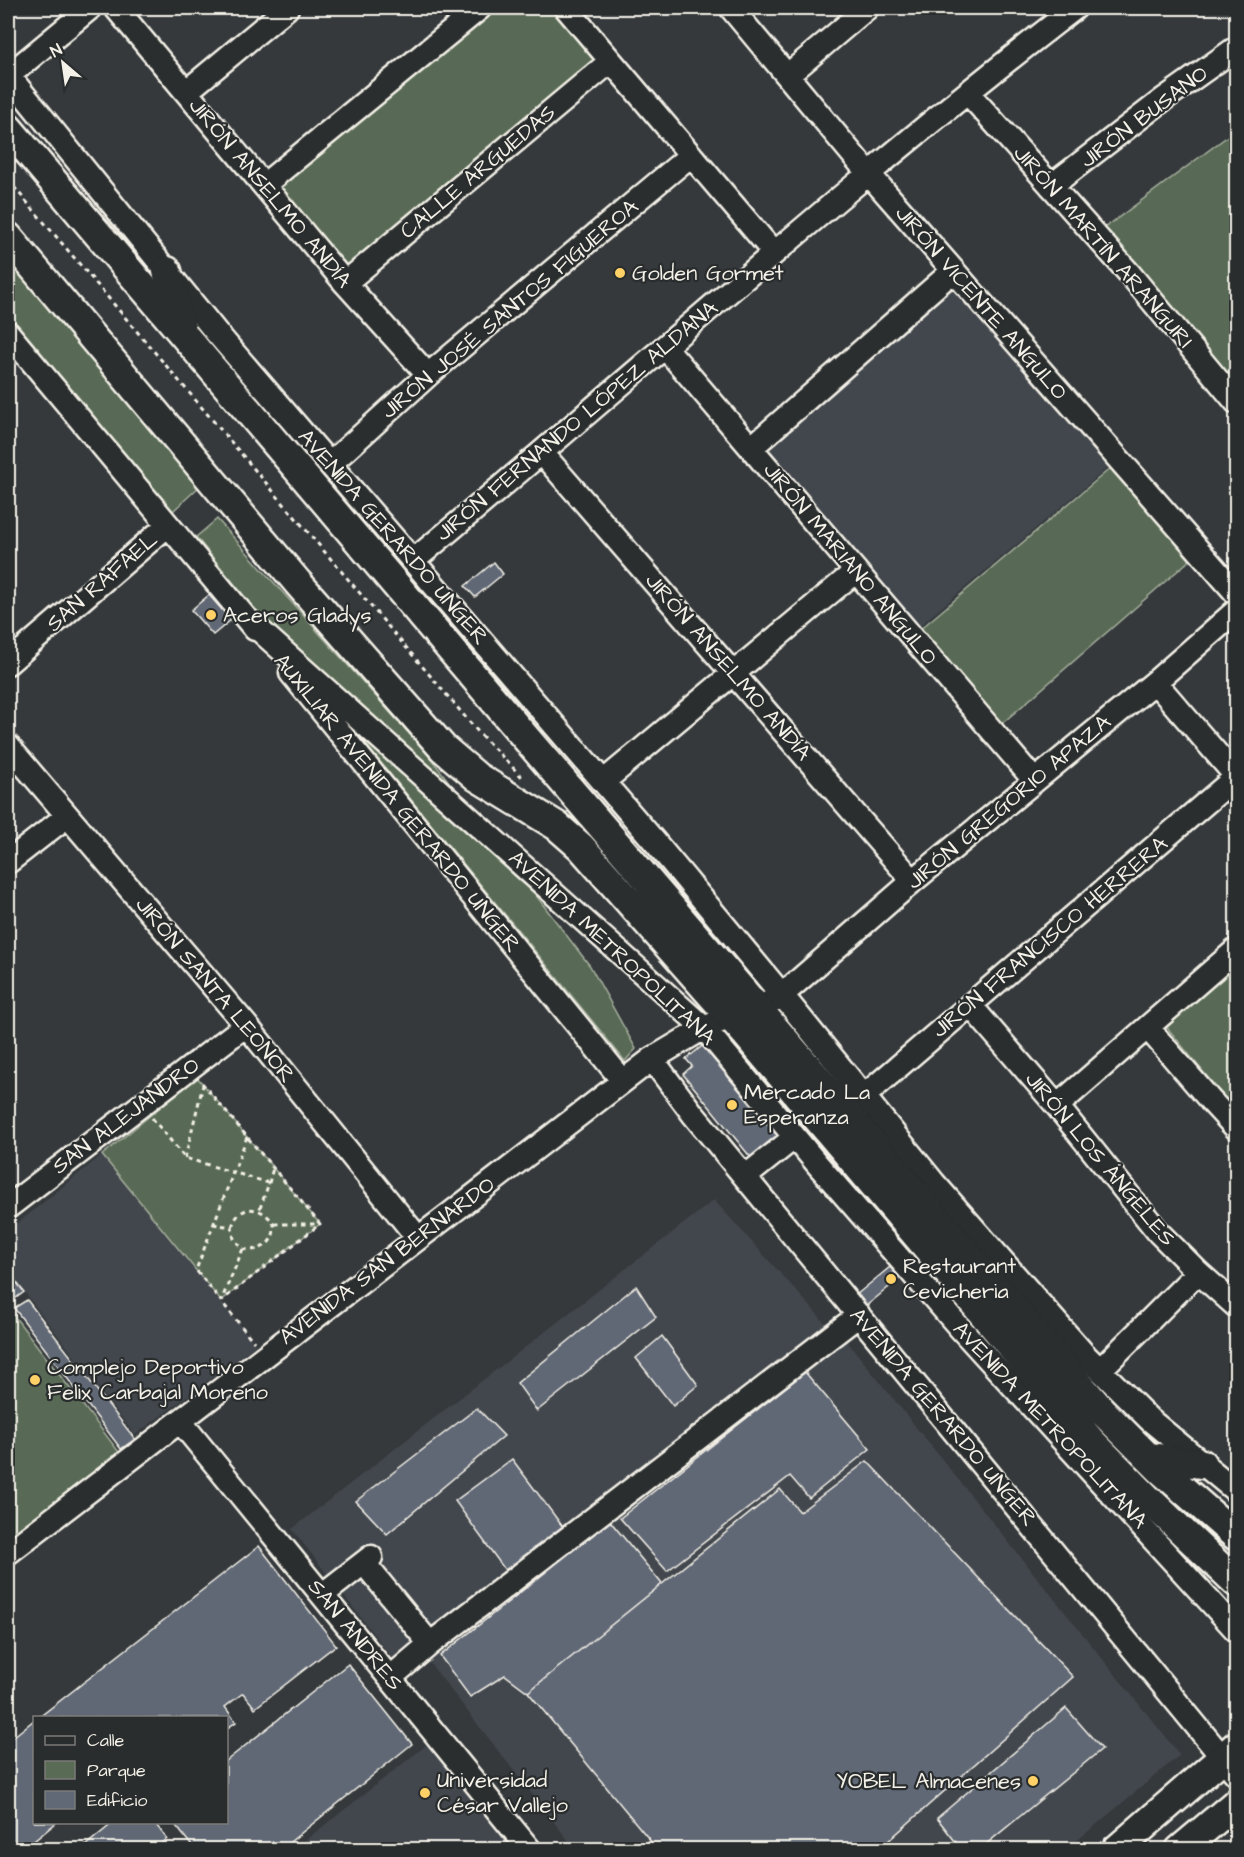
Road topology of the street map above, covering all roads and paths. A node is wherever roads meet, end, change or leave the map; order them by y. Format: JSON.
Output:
{"nodes":[{"id":1,"x":90,"y":8,"type":"edge"},
{"id":2,"x":116,"y":8,"type":"edge"},
{"id":3,"x":287,"y":8,"type":"edge"},
{"id":4,"x":480,"y":8,"type":"edge"},
{"id":5,"x":566,"y":8,"type":"edge"},
{"id":6,"x":731,"y":8,"type":"edge"},
{"id":7,"x":867,"y":8,"type":"edge"},
{"id":8,"x":1075,"y":8,"type":"edge"},
{"id":9,"x":1236,"y":48,"type":"edge"},
{"id":10,"x":611,"y":61,"type":"junction"},
{"id":11,"x":8,"y":75,"type":"edge"},
{"id":12,"x":788,"y":75,"type":"junction"},
{"id":13,"x":186,"y":92,"type":"junction"},
{"id":14,"x":968,"y":93,"type":"junction"},
{"id":15,"x":8,"y":128,"type":"edge"},
{"id":16,"x":691,"y":155,"type":"junction"},
{"id":17,"x":868,"y":173,"type":"junction"},
{"id":18,"x":265,"y":184,"type":"junction"},
{"id":19,"x":1051,"y":186,"type":"junction"},
{"id":20,"x":8,"y":237,"type":"edge"},
{"id":21,"x":774,"y":253,"type":"junction"},
{"id":22,"x":167,"y":271,"type":"junction"},
{"id":23,"x":953,"y":271,"type":"junction"},
{"id":24,"x":345,"y":283,"type":"junction"},
{"id":25,"x":8,"y":333,"type":"edge"},
{"id":26,"x":183,"y":335,"type":"junction"},
{"id":27,"x":665,"y":347,"type":"junction"},
{"id":28,"x":428,"y":375,"type":"junction"},
{"id":29,"x":1236,"y":402,"type":"edge"},
{"id":30,"x":751,"y":448,"type":"junction"},
{"id":31,"x":542,"y":453,"type":"junction"},
{"id":32,"x":330,"y":464,"type":"junction"},
{"id":33,"x":168,"y":525,"type":"junction"},
{"id":34,"x":413,"y":561,"type":"junction"},
{"id":35,"x":856,"y":571,"type":"junction"},
{"id":36,"x":1236,"y":594,"type":"edge"},
{"id":37,"x":1236,"y":611,"type":"edge"},
{"id":38,"x":246,"y":618,"type":"junction"},
{"id":39,"x":8,"y":663,"type":"edge"},
{"id":40,"x":733,"y":673,"type":"junction"},
{"id":41,"x":1155,"y":682,"type":"junction"},
{"id":42,"x":8,"y":746,"type":"edge"},
{"id":43,"x":1236,"y":776,"type":"edge"},
{"id":44,"x":1034,"y":780,"type":"junction"},
{"id":45,"x":603,"y":782,"type":"junction"},
{"id":46,"x":67,"y":816,"type":"junction"},
{"id":47,"x":8,"y":862,"type":"edge"},
{"id":48,"x":913,"y":881,"type":"junction"},
{"id":49,"x":1236,"y":950,"type":"edge"},
{"id":50,"x":782,"y":995,"type":"junction"},
{"id":51,"x":969,"y":1005,"type":"junction"},
{"id":52,"x":757,"y":1009,"type":"junction"},
{"id":53,"x":730,"y":1017,"type":"junction"},
{"id":54,"x":246,"y":1025,"type":"junction"},
{"id":55,"x":704,"y":1028,"type":"junction"},
{"id":56,"x":1148,"y":1028,"type":"junction"},
{"id":57,"x":652,"y":1059,"type":"junction"},
{"id":58,"x":196,"y":1077,"type":"junction"},
{"id":59,"x":624,"y":1081,"type":"junction"},
{"id":60,"x":863,"y":1097,"type":"junction"},
{"id":61,"x":141,"y":1105,"type":"junction"},
{"id":62,"x":1057,"y":1106,"type":"junction"},
{"id":63,"x":1236,"y":1128,"type":"edge"},
{"id":64,"x":247,"y":1137,"type":"junction"},
{"id":65,"x":795,"y":1137,"type":"junction"},
{"id":66,"x":185,"y":1158,"type":"junction"},
{"id":67,"x":273,"y":1168,"type":"junction"},
{"id":68,"x":233,"y":1172,"type":"junction"},
{"id":69,"x":745,"y":1177,"type":"junction"},
{"id":70,"x":268,"y":1183,"type":"junction"},
{"id":71,"x":8,"y":1208,"type":"edge"},
{"id":72,"x":259,"y":1211,"type":"junction"},
{"id":73,"x":213,"y":1224,"type":"junction"},
{"id":74,"x":274,"y":1224,"type":"junction"},
{"id":75,"x":320,"y":1224,"type":"junction"},
{"id":76,"x":232,"y":1227,"type":"junction"},
{"id":77,"x":418,"y":1238,"type":"junction"},
{"id":78,"x":243,"y":1249,"type":"junction"},
{"id":79,"x":1198,"y":1272,"type":"junction"},
{"id":80,"x":221,"y":1301,"type":"junction"},
{"id":81,"x":1236,"y":1306,"type":"edge"},
{"id":82,"x":859,"y":1315,"type":"junction"},
{"id":83,"x":264,"y":1355,"type":"junction"},
{"id":84,"x":1100,"y":1370,"type":"junction"},
{"id":85,"x":180,"y":1421,"type":"junction"},
{"id":86,"x":1149,"y":1457,"type":"junction"},
{"id":87,"x":1202,"y":1464,"type":"junction"},
{"id":88,"x":1236,"y":1491,"type":"edge"},
{"id":89,"x":1236,"y":1536,"type":"edge"},
{"id":90,"x":8,"y":1553,"type":"edge"},
{"id":91,"x":1236,"y":1582,"type":"edge"},
{"id":92,"x":322,"y":1595,"type":"junction"},
{"id":93,"x":1236,"y":1630,"type":"edge"},
{"id":94,"x":430,"y":1644,"type":"junction"},
{"id":95,"x":390,"y":1678,"type":"junction"},
{"id":96,"x":1232,"y":1759,"type":"edge"},
{"id":97,"x":1236,"y":1803,"type":"edge"},
{"id":98,"x":530,"y":1850,"type":"edge"},
{"id":99,"x":1116,"y":1850,"type":"edge"},
{"id":100,"x":1180,"y":1850,"type":"edge"}],
"edges":[{"from":1,"to":11,"type":"street"},
{"from":2,"to":13,"type":"street","name":"JIRÓN ANSELMO ANDÍA"},
{"from":3,"to":13,"type":"street"},
{"from":4,"to":18,"type":"street"},
{"from":5,"to":10,"type":"street"},
{"from":6,"to":12,"type":"street","name":"JIRÓN VICENTE ANGULO"},
{"from":7,"to":12,"type":"street"},
{"from":8,"to":14,"type":"street","name":"JIRÓN FERNANDO LÓPEZ ALDANA"},
{"from":9,"to":19,"type":"street","name":"JIRÓN BUSANO"},
{"from":10,"to":16,"type":"street"},
{"from":10,"to":24,"type":"street","name":"CALLE ARGUEDAS"},
{"from":11,"to":22,"type":"street","name":"AVENIDA GERARDO UNGER"},
{"from":12,"to":17,"type":"street","name":"JIRÓN VICENTE ANGULO"},
{"from":13,"to":18,"type":"street","name":"JIRÓN ANSELMO ANDÍA"},
{"from":14,"to":17,"type":"street","name":"JIRÓN FERNANDO LÓPEZ ALDANA"},
{"from":14,"to":19,"type":"street","name":"JIRÓN MARTÍN ARANGURI"},
{"from":15,"to":26,"type":"main road","name":"AVENIDA GERARDO UNGER"},
{"from":16,"to":21,"type":"street"},
{"from":16,"to":28,"type":"street","name":"JIRÓN JOSÉ SANTOS FIGUEROA"},
{"from":17,"to":21,"type":"street","name":"JIRÓN FERNANDO LÓPEZ ALDANA"},
{"from":17,"to":23,"type":"street","name":"JIRÓN VICENTE ANGULO"},
{"from":18,"to":24,"type":"street","name":"JIRÓN ANSELMO ANDÍA"},
{"from":19,"to":29,"type":"street","name":"JIRÓN MARTÍN ARANGURI"},
{"from":20,"to":53,"type":"main road"},
{"from":21,"to":27,"type":"street","name":"JIRÓN FERNANDO LÓPEZ ALDANA"},
{"from":22,"to":26,"type":"main road"},
{"from":22,"to":32,"type":"street","name":"AVENIDA GERARDO UNGER"},
{"from":23,"to":30,"type":"street"},
{"from":23,"to":36,"type":"street","name":"JIRÓN VICENTE ANGULO"},
{"from":24,"to":28,"type":"street","name":"JIRÓN ANSELMO ANDÍA"},
{"from":25,"to":33,"type":"street","name":"AUXILIAR AVENIDA GERARDO UNGER"},
{"from":26,"to":52,"type":"main road","name":"AVENIDA GERARDO UNGER"},
{"from":27,"to":30,"type":"street","name":"JIRÓN MARIANO ANGULO"},
{"from":27,"to":31,"type":"street","name":"JIRÓN FERNANDO LÓPEZ ALDANA"},
{"from":28,"to":32,"type":"street","name":"JIRÓN JOSÉ SANTOS FIGUEROA"},
{"from":30,"to":35,"type":"street","name":"JIRÓN MARIANO ANGULO"},
{"from":31,"to":34,"type":"street","name":"JIRÓN FERNANDO LÓPEZ ALDANA"},
{"from":31,"to":40,"type":"street","name":"JIRÓN ANSELMO ANDÍA"},
{"from":32,"to":34,"type":"street","name":"AVENIDA GERARDO UNGER"},
{"from":33,"to":38,"type":"street","name":"AUXILIAR AVENIDA GERARDO UNGER"},
{"from":33,"to":39,"type":"street","name":"SAN RAFAEL"},
{"from":34,"to":45,"type":"street","name":"AVENIDA GERARDO UNGER"},
{"from":35,"to":40,"type":"street"},
{"from":35,"to":44,"type":"street","name":"JIRÓN MARIANO ANGULO"},
{"from":37,"to":41,"type":"street","name":"JIRÓN GREGORIO APAZA"},
{"from":38,"to":55,"type":"street","name":"AVENIDA METROPOLITANA"},
{"from":38,"to":59,"type":"street","name":"AUXILIAR AVENIDA GERARDO UNGER"},
{"from":40,"to":45,"type":"street"},
{"from":40,"to":48,"type":"street","name":"JIRÓN ANSELMO ANDÍA"},
{"from":41,"to":43,"type":"street"},
{"from":41,"to":44,"type":"street","name":"JIRÓN GREGORIO APAZA"},
{"from":42,"to":46,"type":"street","name":"JIRÓN SANTA LEONOR"},
{"from":43,"to":51,"type":"street","name":"JIRÓN FRANCISCO HERRERA"},
{"from":44,"to":48,"type":"street","name":"JIRÓN GREGORIO APAZA"},
{"from":45,"to":50,"type":"street","name":"AVENIDA GERARDO UNGER"},
{"from":46,"to":47,"type":"street"},
{"from":46,"to":54,"type":"street","name":"JIRÓN SANTA LEONOR"},
{"from":48,"to":50,"type":"street","name":"JIRÓN GREGORIO APAZA"},
{"from":49,"to":56,"type":"street"},
{"from":50,"to":52,"type":"street","name":"AVENIDA SAN BERNARDO"},
{"from":50,"to":60,"type":"street"},
{"from":51,"to":60,"type":"street","name":"JIRÓN FRANCISCO HERRERA"},
{"from":51,"to":62,"type":"street","name":"JIRÓN LOS ÁNGELES"},
{"from":52,"to":53,"type":"street","name":"AVENIDA SAN BERNARDO"},
{"from":52,"to":86,"type":"main road"},
{"from":53,"to":55,"type":"street","name":"AVENIDA SAN BERNARDO"},
{"from":53,"to":91,"type":"main road","name":"AVENIDA METROPOLITANA"},
{"from":54,"to":58,"type":"street","name":"SAN ALEJANDRO"},
{"from":54,"to":77,"type":"street","name":"JIRÓN SANTA LEONOR"},
{"from":55,"to":57,"type":"street","name":"AVENIDA SAN BERNARDO"},
{"from":55,"to":65,"type":"street","name":"AVENIDA METROPOLITANA"},
{"from":56,"to":62,"type":"street"},
{"from":56,"to":63,"type":"street"},
{"from":57,"to":59,"type":"street","name":"AVENIDA SAN BERNARDO"},
{"from":57,"to":69,"type":"street","name":"AVENIDA GERARDO UNGER"},
{"from":58,"to":61,"type":"street","name":"SAN ALEJANDRO"},
{"from":58,"to":64,"type":"path"},
{"from":58,"to":66,"type":"path"},
{"from":59,"to":77,"type":"street","name":"AVENIDA SAN BERNARDO"},
{"from":60,"to":84,"type":"street"},
{"from":61,"to":66,"type":"path"},
{"from":61,"to":71,"type":"street","name":"SAN ALEJANDRO"},
{"from":62,"to":79,"type":"street","name":"JIRÓN LOS ÁNGELES"},
{"from":64,"to":67,"type":"path"},
{"from":64,"to":68,"type":"path"},
{"from":65,"to":69,"type":"street"},
{"from":65,"to":93,"type":"street","name":"AVENIDA METROPOLITANA"},
{"from":66,"to":68,"type":"path"},
{"from":67,"to":70,"type":"path"},
{"from":67,"to":75,"type":"path"},
{"from":68,"to":70,"type":"path"},
{"from":68,"to":73,"type":"path"},
{"from":69,"to":82,"type":"street","name":"AVENIDA GERARDO UNGER"},
{"from":70,"to":72,"type":"path"},
{"from":72,"to":74,"type":"path"},
{"from":72,"to":76,"type":"path"},
{"from":73,"to":76,"type":"path"},
{"from":73,"to":80,"type":"path"},
{"from":74,"to":75,"type":"path"},
{"from":74,"to":78,"type":"path"},
{"from":75,"to":80,"type":"path"},
{"from":76,"to":78,"type":"path"},
{"from":77,"to":83,"type":"street","name":"AVENIDA SAN BERNARDO"},
{"from":78,"to":80,"type":"path"},
{"from":79,"to":81,"type":"street","name":"JIRÓN LOS ÁNGELES"},
{"from":79,"to":84,"type":"street"},
{"from":80,"to":83,"type":"path"},
{"from":82,"to":94,"type":"street"},
{"from":82,"to":96,"type":"street","name":"AVENIDA GERARDO UNGER"},
{"from":83,"to":85,"type":"street","name":"AVENIDA SAN BERNARDO"},
{"from":84,"to":87,"type":"street"},
{"from":85,"to":90,"type":"street","name":"AVENIDA SAN BERNARDO"},
{"from":85,"to":92,"type":"street","name":"SAN ANDRES"},
{"from":86,"to":87,"type":"main road"},
{"from":86,"to":89,"type":"main road"},
{"from":87,"to":88,"type":"street"},
{"from":92,"to":94,"type":"street"},
{"from":92,"to":95,"type":"street","name":"SAN ANDRES"},
{"from":94,"to":95,"type":"street"},
{"from":95,"to":98,"type":"street","name":"SAN ANDRES"},
{"from":96,"to":99,"type":"main road"},
{"from":97,"to":100,"type":"main road"}]}
